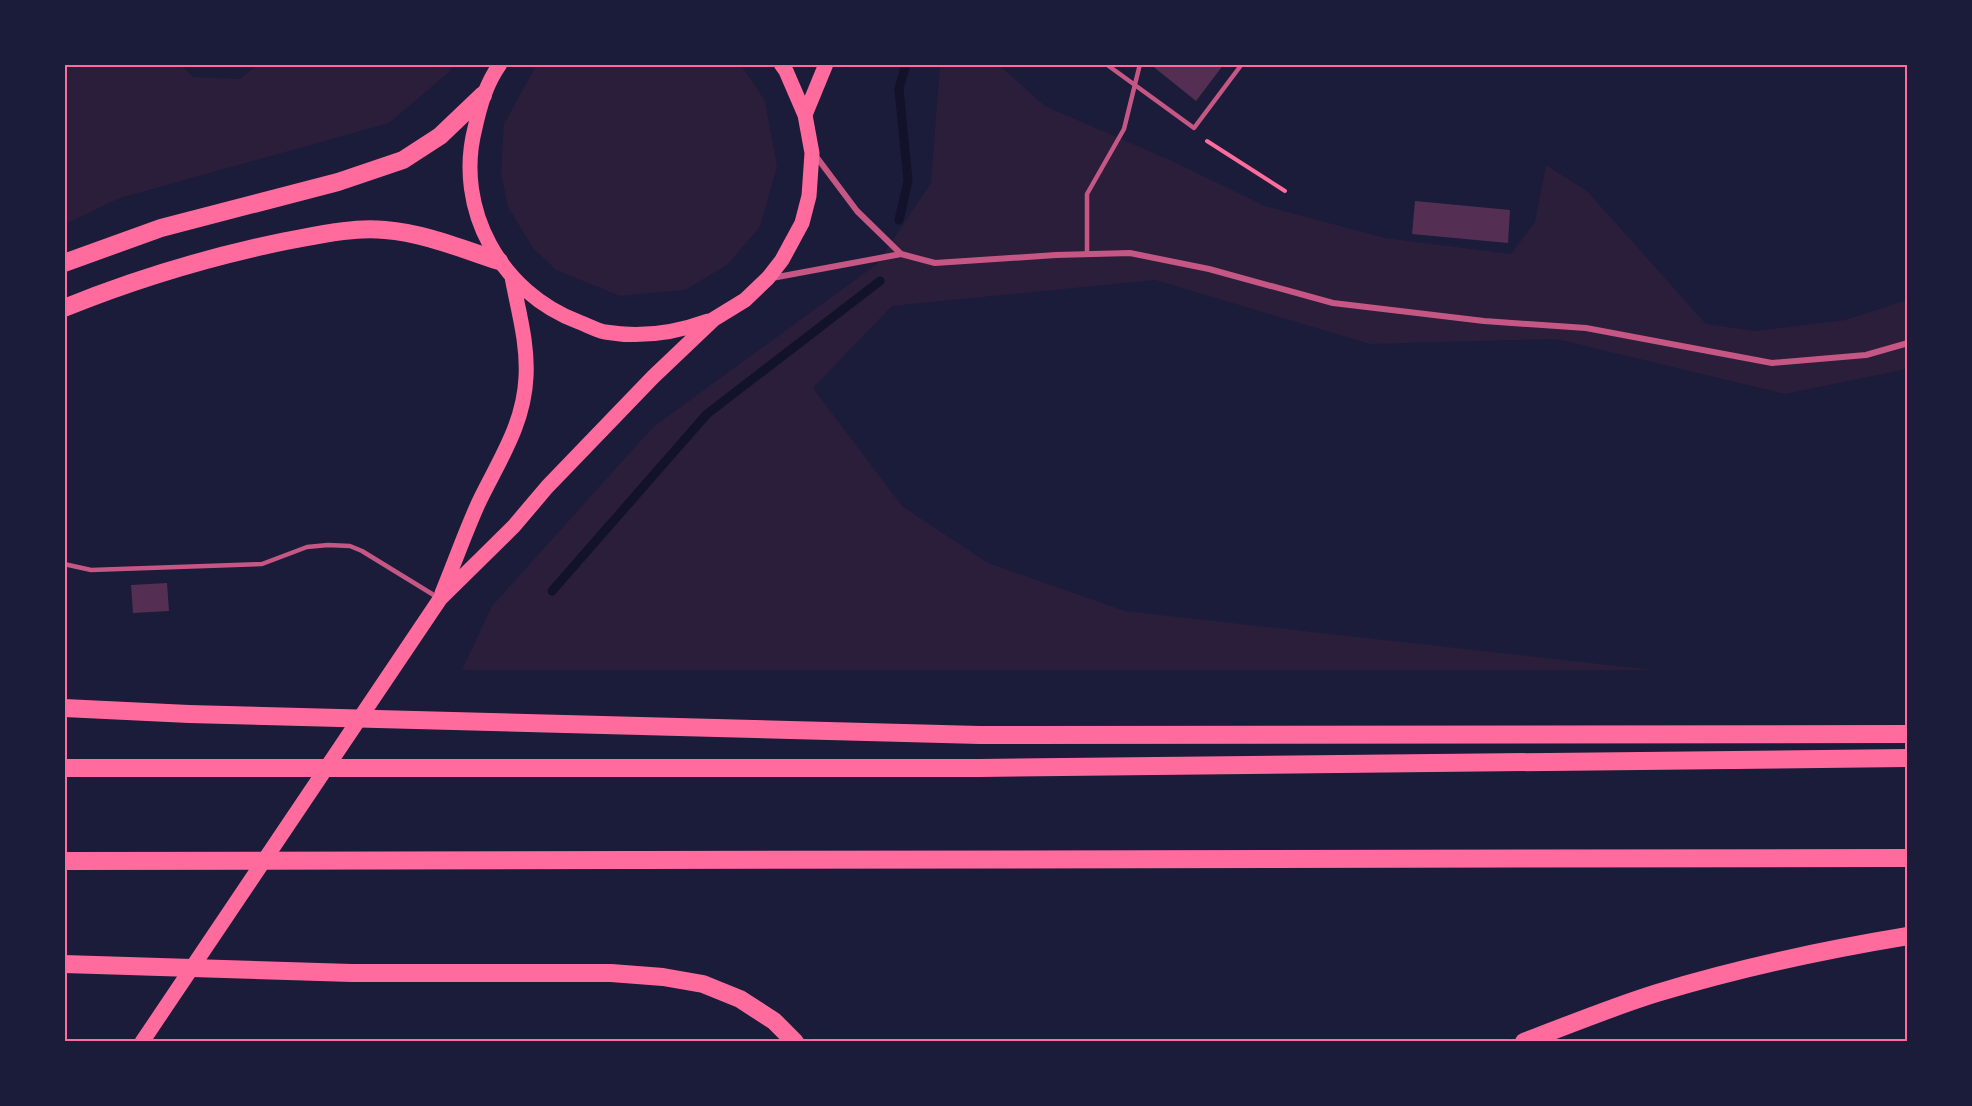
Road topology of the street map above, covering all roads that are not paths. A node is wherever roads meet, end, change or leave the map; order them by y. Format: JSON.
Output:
{"nodes":[{"id":1,"x":500,"y":64,"type":"edge"},
{"id":2,"x":781,"y":64,"type":"edge"},
{"id":3,"x":826,"y":64,"type":"edge"},
{"id":4,"x":1106,"y":64,"type":"edge"},
{"id":5,"x":1140,"y":64,"type":"edge"},
{"id":6,"x":1242,"y":64,"type":"edge"},
{"id":7,"x":1135,"y":85,"type":"junction"},
{"id":8,"x":483,"y":95,"type":"junction"},
{"id":9,"x":806,"y":115,"type":"junction"},
{"id":10,"x":812,"y":153,"type":"junction"},
{"id":11,"x":901,"y":254,"type":"junction"},
{"id":12,"x":1087,"y":254,"type":"junction"},
{"id":13,"x":499,"y":261,"type":"junction"},
{"id":14,"x":64,"y":263,"type":"edge"},
{"id":15,"x":512,"y":277,"type":"junction"},
{"id":16,"x":768,"y":278,"type":"junction"},
{"id":17,"x":64,"y":309,"type":"edge"},
{"id":18,"x":714,"y":319,"type":"junction"},
{"id":19,"x":1908,"y":343,"type":"edge"},
{"id":20,"x":64,"y":564,"type":"edge"},
{"id":21,"x":440,"y":599,"type":"junction"},
{"id":22,"x":64,"y":708,"type":"edge"},
{"id":23,"x":1908,"y":734,"type":"edge"},
{"id":24,"x":1908,"y":758,"type":"edge"},
{"id":25,"x":64,"y":768,"type":"edge"},
{"id":26,"x":1908,"y":858,"type":"edge"},
{"id":27,"x":64,"y":861,"type":"edge"},
{"id":28,"x":1908,"y":936,"type":"edge"},
{"id":29,"x":72,"y":965,"type":"edge"},
{"id":30,"x":142,"y":1041,"type":"edge"},
{"id":31,"x":795,"y":1041,"type":"edge"},
{"id":32,"x":1524,"y":1041,"type":"edge"}],
"edges":[{"from":1,"to":8,"type":"main road"},
{"from":2,"to":9,"type":"main road"},
{"from":3,"to":9,"type":"main road"},
{"from":4,"to":7,"type":"lane"},
{"from":5,"to":7,"type":"lane"},
{"from":6,"to":7,"type":"lane"},
{"from":7,"to":12,"type":"lane"},
{"from":8,"to":13,"type":"main road"},
{"from":8,"to":14,"type":"highway"},
{"from":9,"to":10,"type":"main road"},
{"from":10,"to":11,"type":"street"},
{"from":10,"to":16,"type":"main road"},
{"from":11,"to":12,"type":"street"},
{"from":11,"to":16,"type":"street"},
{"from":12,"to":19,"type":"street"},
{"from":13,"to":15,"type":"main road"},
{"from":13,"to":17,"type":"highway"},
{"from":15,"to":18,"type":"main road"},
{"from":15,"to":21,"type":"main road"},
{"from":16,"to":18,"type":"main road"},
{"from":18,"to":21,"type":"main road"},
{"from":20,"to":21,"type":"lane"},
{"from":21,"to":30,"type":"main road"},
{"from":22,"to":23,"type":"highway"},
{"from":24,"to":25,"type":"highway"},
{"from":26,"to":27,"type":"highway"},
{"from":28,"to":32,"type":"highway"},
{"from":29,"to":31,"type":"highway"}]}
